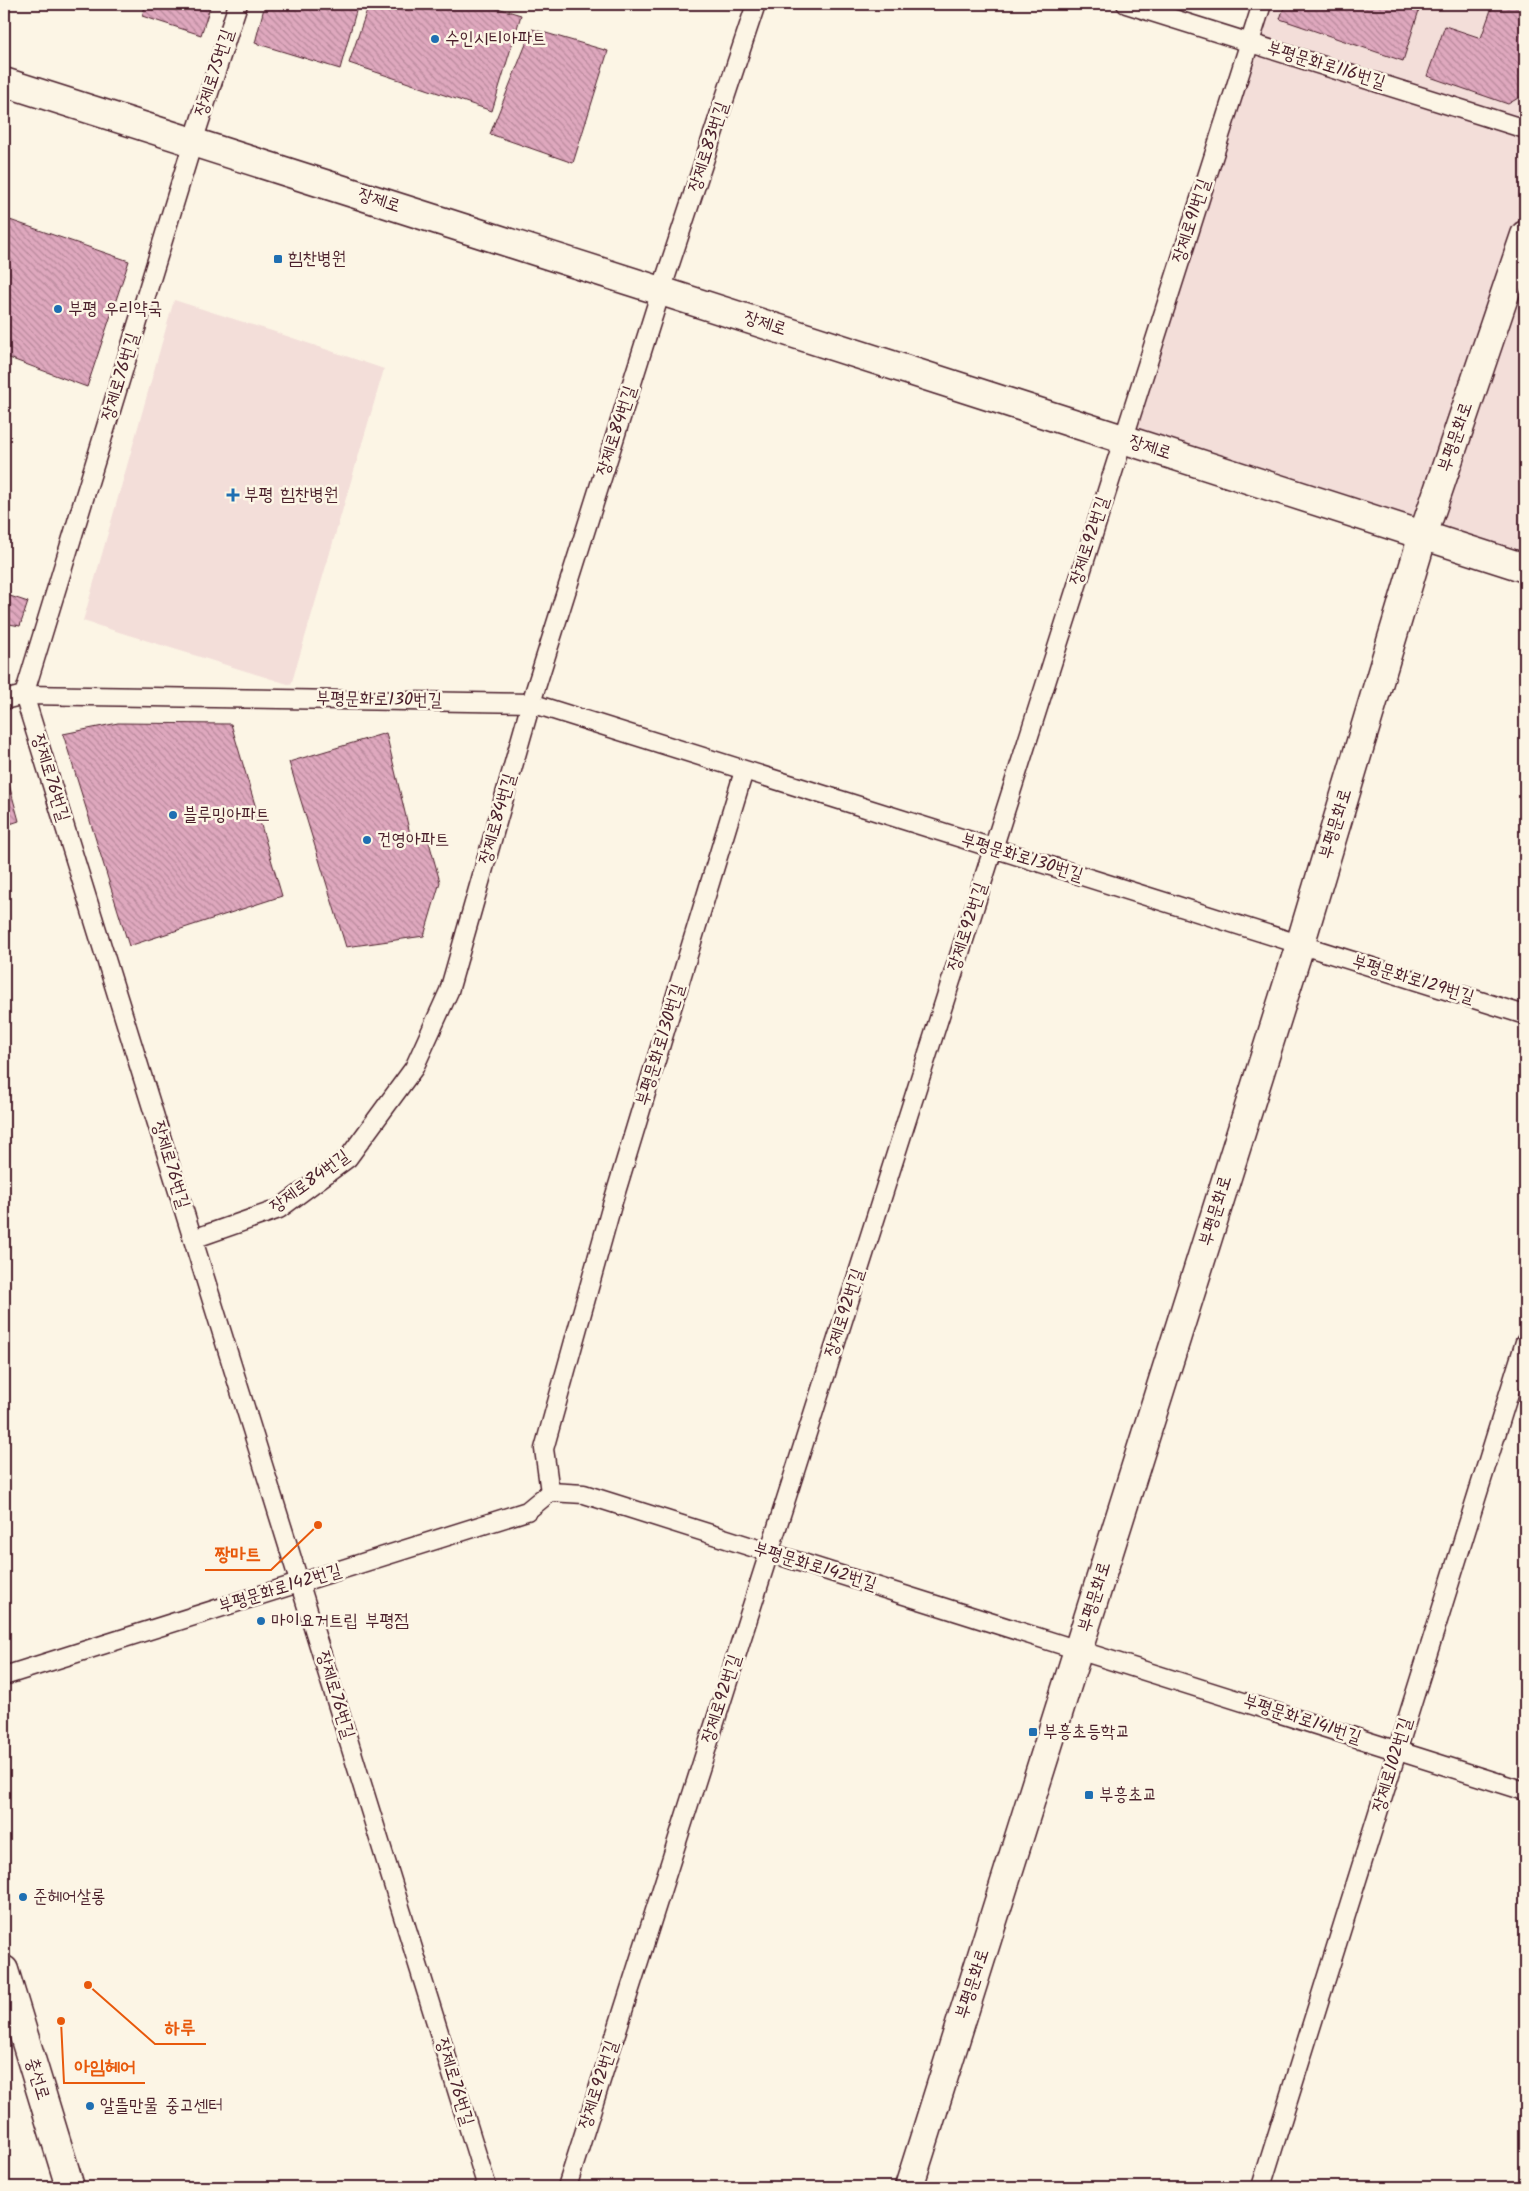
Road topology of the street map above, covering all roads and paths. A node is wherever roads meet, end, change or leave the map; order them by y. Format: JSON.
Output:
{"nodes":[{"id":1,"x":238,"y":4,"type":"edge"},
{"id":2,"x":756,"y":4,"type":"edge"},
{"id":3,"x":1126,"y":4,"type":"edge"},
{"id":4,"x":1262,"y":4,"type":"edge"},
{"id":5,"x":1249,"y":42,"type":"junction"},
{"id":6,"x":4,"y":82,"type":"edge"},
{"id":7,"x":1525,"y":129,"type":"edge"},
{"id":8,"x":193,"y":142,"type":"junction"},
{"id":9,"x":1525,"y":235,"type":"edge"},
{"id":10,"x":661,"y":291,"type":"junction"},
{"id":11,"x":1123,"y":439,"type":"junction"},
{"id":12,"x":1423,"y":535,"type":"junction"},
{"id":13,"x":1525,"y":568,"type":"edge"},
{"id":14,"x":24,"y":695,"type":"junction"},
{"id":15,"x":4,"y":700,"type":"edge"},
{"id":16,"x":531,"y":702,"type":"junction"},
{"id":17,"x":744,"y":771,"type":"junction"},
{"id":18,"x":993,"y":848,"type":"junction"},
{"id":19,"x":1300,"y":945,"type":"junction"},
{"id":20,"x":1525,"y":1015,"type":"edge"},
{"id":21,"x":193,"y":1239,"type":"junction"},
{"id":22,"x":1525,"y":1342,"type":"edge"},
{"id":23,"x":550,"y":1492,"type":"junction"},
{"id":24,"x":769,"y":1552,"type":"junction"},
{"id":25,"x":300,"y":1583,"type":"junction"},
{"id":26,"x":1079,"y":1649,"type":"junction"},
{"id":27,"x":4,"y":1676,"type":"edge"},
{"id":28,"x":1398,"y":1750,"type":"junction"},
{"id":29,"x":1525,"y":1791,"type":"edge"},
{"id":30,"x":4,"y":1970,"type":"edge"},
{"id":31,"x":70,"y":2187,"type":"edge"},
{"id":32,"x":487,"y":2187,"type":"edge"},
{"id":33,"x":567,"y":2187,"type":"edge"},
{"id":34,"x":909,"y":2187,"type":"edge"},
{"id":35,"x":1261,"y":2187,"type":"edge"}],
"edges":[{"from":1,"to":8,"type":"lane","name":"장제로75번길"},
{"from":2,"to":10,"type":"lane","name":"장제로83번길"},
{"from":3,"to":5,"type":"lane","name":"부평문화로116번길"},
{"from":4,"to":5,"type":"lane","name":"장제로91번길"},
{"from":5,"to":7,"type":"lane","name":"부평문화로116번길"},
{"from":5,"to":11,"type":"lane","name":"장제로91번길"},
{"from":6,"to":8,"type":"street","name":"장제로"},
{"from":8,"to":10,"type":"street","name":"장제로"},
{"from":8,"to":14,"type":"lane","name":"장제로76번길"},
{"from":9,"to":12,"type":"street","name":"부평문화로"},
{"from":10,"to":11,"type":"street","name":"장제로"},
{"from":10,"to":16,"type":"lane","name":"장제로84번길"},
{"from":11,"to":12,"type":"street","name":"장제로"},
{"from":11,"to":18,"type":"lane","name":"장제로92번길"},
{"from":12,"to":13,"type":"street","name":"장제로"},
{"from":12,"to":19,"type":"street","name":"부평문화로"},
{"from":14,"to":15,"type":"lane","name":"부평문화로130번길"},
{"from":14,"to":16,"type":"lane","name":"부평문화로130번길"},
{"from":14,"to":21,"type":"lane","name":"장제로76번길"},
{"from":16,"to":17,"type":"lane","name":"부평문화로130번길"},
{"from":16,"to":21,"type":"lane","name":"장제로84번길"},
{"from":17,"to":18,"type":"lane","name":"부평문화로130번길"},
{"from":17,"to":23,"type":"lane","name":"부평문화로130번길"},
{"from":18,"to":19,"type":"lane","name":"부평문화로130번길"},
{"from":18,"to":24,"type":"lane","name":"장제로92번길"},
{"from":19,"to":20,"type":"lane","name":"부평문화로129번길"},
{"from":19,"to":26,"type":"street","name":"부평문화로"},
{"from":21,"to":25,"type":"lane","name":"장제로76번길"},
{"from":22,"to":28,"type":"lane","name":"장제로102번길"},
{"from":23,"to":24,"type":"lane","name":"부평문화로142번길"},
{"from":23,"to":25,"type":"lane","name":"부평문화로142번길"},
{"from":24,"to":26,"type":"lane","name":"부평문화로142번길"},
{"from":24,"to":33,"type":"lane","name":"장제로92번길"},
{"from":25,"to":27,"type":"lane","name":"부평문화로142번길"},
{"from":25,"to":32,"type":"lane","name":"장제로76번길"},
{"from":26,"to":28,"type":"lane","name":"부평문화로141번길"},
{"from":26,"to":34,"type":"street","name":"부평문화로"},
{"from":28,"to":29,"type":"lane","name":"부평문화로141번길"},
{"from":28,"to":35,"type":"lane","name":"장제로102번길"},
{"from":30,"to":31,"type":"street","name":"충선로"}]}
